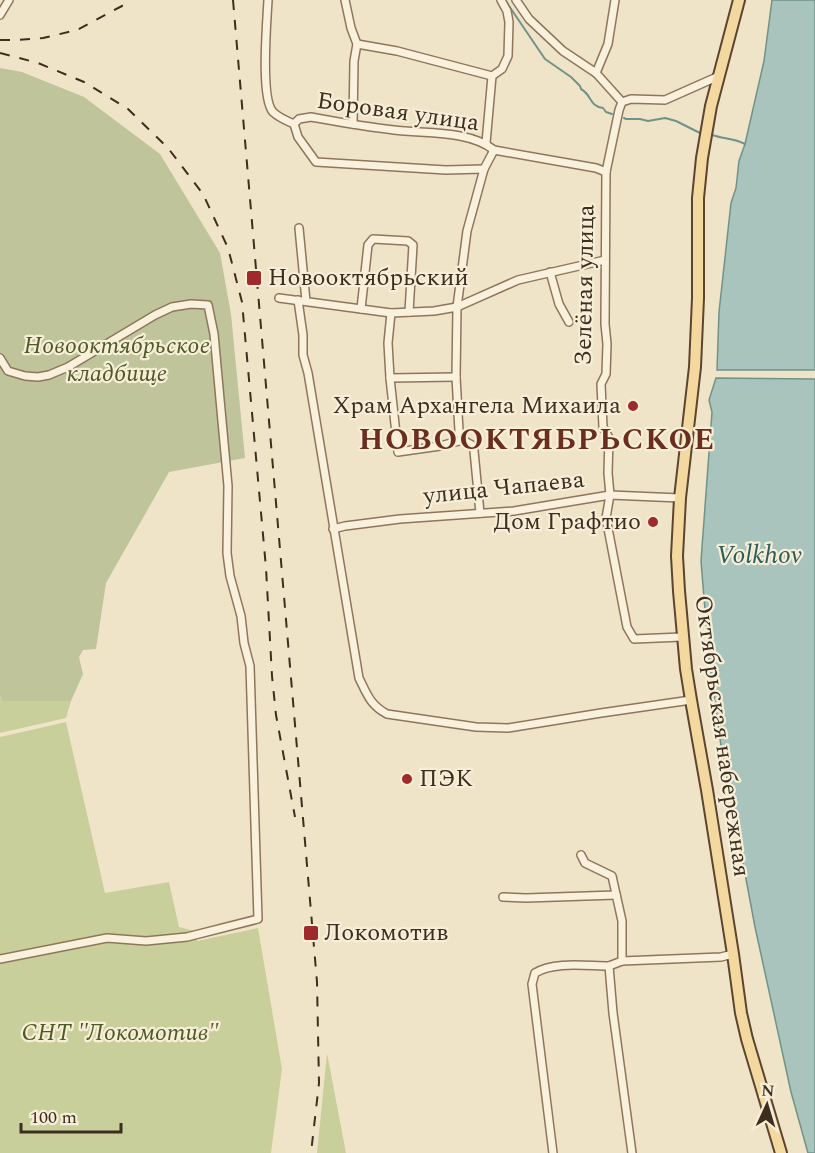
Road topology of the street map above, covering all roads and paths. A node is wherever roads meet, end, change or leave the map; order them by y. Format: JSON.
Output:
{"nodes":[{"id":1,"x":9,"y":0,"type":"edge"},
{"id":2,"x":268,"y":0,"type":"edge"},
{"id":3,"x":345,"y":0,"type":"edge"},
{"id":4,"x":501,"y":0,"type":"edge"},
{"id":5,"x":516,"y":0,"type":"edge"},
{"id":6,"x":615,"y":0,"type":"edge"},
{"id":7,"x":739,"y":0,"type":"edge"},
{"id":8,"x":0,"y":15,"type":"edge"},
{"id":9,"x":357,"y":44,"type":"junction"},
{"id":10,"x":596,"y":73,"type":"junction"},
{"id":11,"x":492,"y":76,"type":"junction"},
{"id":12,"x":719,"y":76,"type":"junction"},
{"id":13,"x":622,"y":102,"type":"junction"},
{"id":14,"x":294,"y":124,"type":"junction"},
{"id":15,"x":353,"y":124,"type":"junction"},
{"id":16,"x":486,"y":143,"type":"junction"},
{"id":17,"x":494,"y":150,"type":"junction"},
{"id":18,"x":484,"y":169,"type":"junction"},
{"id":19,"x":606,"y":172,"type":"junction"},
{"id":20,"x":299,"y":228,"type":"dead end"},
{"id":21,"x":604,"y":260,"type":"junction"},
{"id":22,"x":550,"y":272,"type":"junction"},
{"id":23,"x":279,"y":298,"type":"dead end"},
{"id":24,"x":298,"y":300,"type":"junction"},
{"id":25,"x":306,"y":301,"type":"junction"},
{"id":26,"x":457,"y":307,"type":"junction"},
{"id":27,"x":361,"y":309,"type":"junction"},
{"id":28,"x":409,"y":312,"type":"junction"},
{"id":29,"x":391,"y":313,"type":"junction"},
{"id":30,"x":569,"y":322,"type":"dead end"},
{"id":31,"x":0,"y":358,"type":"edge"},
{"id":32,"x":456,"y":377,"type":"junction"},
{"id":33,"x":390,"y":378,"type":"junction"},
{"id":34,"x":463,"y":440,"type":"junction"},
{"id":35,"x":610,"y":495,"type":"junction"},
{"id":36,"x":680,"y":498,"type":"junction"},
{"id":37,"x":480,"y":513,"type":"junction"},
{"id":38,"x":333,"y":529,"type":"junction"},
{"id":39,"x":682,"y":637,"type":"junction"},
{"id":40,"x":691,"y":700,"type":"junction"},
{"id":41,"x":581,"y":855,"type":"dead end"},
{"id":42,"x":616,"y":895,"type":"junction"},
{"id":43,"x":503,"y":897,"type":"dead end"},
{"id":44,"x":733,"y":954,"type":"junction"},
{"id":45,"x":0,"y":959,"type":"edge"},
{"id":46,"x":622,"y":961,"type":"junction"},
{"id":47,"x":609,"y":966,"type":"junction"},
{"id":48,"x":553,"y":1153,"type":"edge"},
{"id":49,"x":632,"y":1153,"type":"edge"},
{"id":50,"x":780,"y":1153,"type":"edge"}],
"edges":[{"from":1,"to":8,"type":"street"},
{"from":2,"to":14,"type":"street"},
{"from":3,"to":9,"type":"street"},
{"from":4,"to":11,"type":"street"},
{"from":5,"to":10,"type":"street"},
{"from":6,"to":10,"type":"street"},
{"from":7,"to":12,"type":"main road","name":"Октябрьская набережная"},
{"from":9,"to":11,"type":"street"},
{"from":9,"to":15,"type":"street"},
{"from":10,"to":13,"type":"street"},
{"from":11,"to":16,"type":"street"},
{"from":12,"to":13,"type":"street"},
{"from":12,"to":36,"type":"main road","name":"Октябрьская набережная"},
{"from":13,"to":19,"type":"street","name":"Зелёная улица"},
{"from":14,"to":15,"type":"street","name":"Боровая улица"},
{"from":14,"to":18,"type":"street","name":"Боровая улица"},
{"from":15,"to":16,"type":"street","name":"Боровая улица"},
{"from":16,"to":17,"type":"street","name":"Боровая улица"},
{"from":17,"to":18,"type":"street"},
{"from":17,"to":19,"type":"street"},
{"from":18,"to":26,"type":"street"},
{"from":19,"to":21,"type":"street","name":"Зелёная улица"},
{"from":20,"to":25,"type":"street"},
{"from":21,"to":22,"type":"street"},
{"from":21,"to":35,"type":"street","name":"Зелёная улица"},
{"from":22,"to":26,"type":"street"},
{"from":22,"to":30,"type":"street"},
{"from":23,"to":24,"type":"street"},
{"from":24,"to":25,"type":"street"},
{"from":24,"to":38,"type":"street"},
{"from":25,"to":27,"type":"street"},
{"from":26,"to":28,"type":"street"},
{"from":26,"to":32,"type":"street"},
{"from":27,"to":28,"type":"street"},
{"from":27,"to":29,"type":"street"},
{"from":28,"to":29,"type":"street"},
{"from":29,"to":33,"type":"street"},
{"from":31,"to":45,"type":"street"},
{"from":32,"to":33,"type":"street"},
{"from":32,"to":34,"type":"street"},
{"from":33,"to":34,"type":"street"},
{"from":34,"to":37,"type":"street"},
{"from":35,"to":36,"type":"street","name":"улица Чапаева"},
{"from":35,"to":37,"type":"street","name":"улица Чапаева"},
{"from":35,"to":39,"type":"street","name":"Зелёная улица"},
{"from":36,"to":39,"type":"main road","name":"Октябрьская набережная"},
{"from":37,"to":38,"type":"street","name":"улица Чапаева"},
{"from":38,"to":40,"type":"street"},
{"from":39,"to":40,"type":"main road","name":"Октябрьская набережная"},
{"from":40,"to":44,"type":"main road","name":"Октябрьская набережная"},
{"from":41,"to":42,"type":"street"},
{"from":42,"to":43,"type":"street"},
{"from":42,"to":46,"type":"street"},
{"from":44,"to":46,"type":"street"},
{"from":44,"to":50,"type":"main road","name":"Октябрьская набережная"},
{"from":46,"to":47,"type":"street"},
{"from":47,"to":48,"type":"street"},
{"from":47,"to":49,"type":"street"}]}
